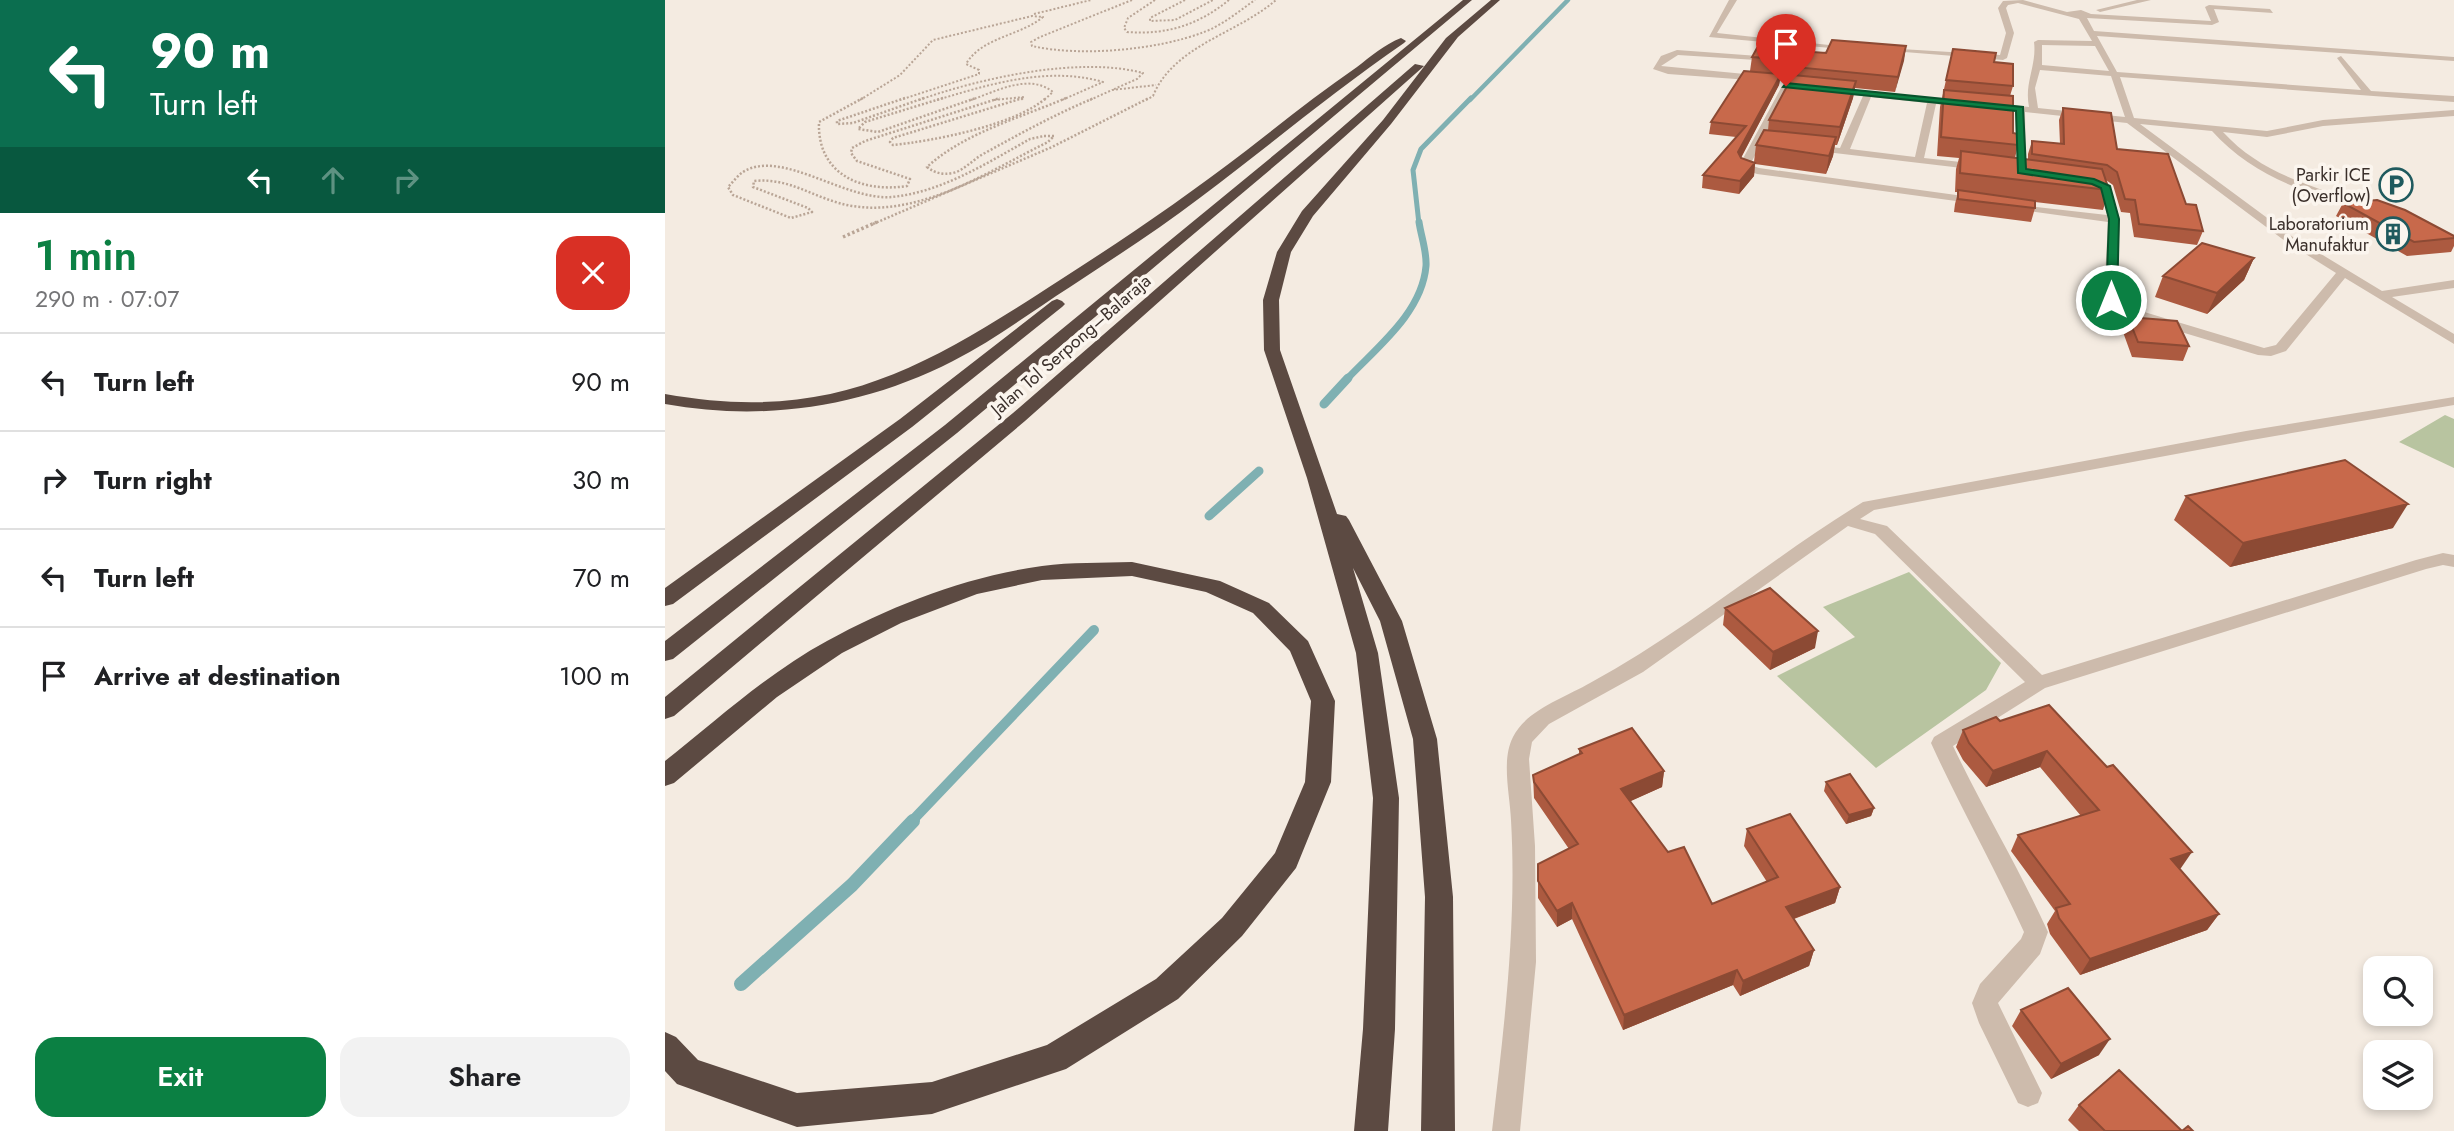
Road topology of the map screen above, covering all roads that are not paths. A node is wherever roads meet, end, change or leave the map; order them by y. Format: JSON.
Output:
{"nodes":[{"id":1,"x":1466,"y":0,"type":"edge"},
{"id":2,"x":1496,"y":0,"type":"edge"},
{"id":3,"x":1733,"y":0,"type":"edge"},
{"id":4,"x":2147,"y":0,"type":"edge"},
{"id":5,"x":2017,"y":1,"type":"edge"},
{"id":6,"x":2270,"y":12,"type":"dead end"},
{"id":7,"x":2086,"y":16,"type":"junction"},
{"id":8,"x":1457,"y":32,"type":"junction"},
{"id":9,"x":2091,"y":33,"type":"junction"},
{"id":10,"x":2007,"y":39,"type":"junction"},
{"id":11,"x":2017,"y":40,"type":"dead end"},
{"id":12,"x":2028,"y":41,"type":"dead end"},
{"id":13,"x":2038,"y":42,"type":"junction"},
{"id":14,"x":2069,"y":44,"type":"junction"},
{"id":15,"x":2097,"y":44,"type":"junction"},
{"id":16,"x":1867,"y":49,"type":"edge"},
{"id":17,"x":1880,"y":50,"type":"edge"},
{"id":18,"x":2454,"y":59,"type":"edge"},
{"id":19,"x":1780,"y":60,"type":"edge"},
{"id":20,"x":2040,"y":67,"type":"junction"},
{"id":21,"x":2454,"y":67,"type":"edge"},
{"id":22,"x":2072,"y":68,"type":"junction"},
{"id":23,"x":2116,"y":75,"type":"junction"},
{"id":24,"x":1786,"y":86,"type":"junction"},
{"id":25,"x":2368,"y":93,"type":"junction"},
{"id":26,"x":1868,"y":95,"type":"junction"},
{"id":27,"x":2454,"y":99,"type":"edge"},
{"id":28,"x":1932,"y":101,"type":"junction"},
{"id":29,"x":2020,"y":109,"type":"junction"},
{"id":30,"x":2034,"y":111,"type":"junction"},
{"id":31,"x":2454,"y":113,"type":"edge"},
{"id":32,"x":2131,"y":122,"type":"junction"},
{"id":33,"x":2214,"y":128,"type":"junction"},
{"id":34,"x":1755,"y":142,"type":"junction"},
{"id":35,"x":1768,"y":143,"type":"edge"},
{"id":36,"x":1806,"y":147,"type":"edge"},
{"id":37,"x":1844,"y":151,"type":"junction"},
{"id":38,"x":1919,"y":160,"type":"junction"},
{"id":39,"x":1996,"y":169,"type":"edge"},
{"id":40,"x":2008,"y":170,"type":"edge"},
{"id":41,"x":2021,"y":171,"type":"junction"},
{"id":42,"x":2046,"y":175,"type":"edge"},
{"id":43,"x":2082,"y":180,"type":"edge"},
{"id":44,"x":1990,"y":203,"type":"edge"},
{"id":45,"x":2004,"y":205,"type":"edge"},
{"id":46,"x":2383,"y":212,"type":"edge"},
{"id":47,"x":1167,"y":216,"type":"junction"},
{"id":48,"x":2114,"y":219,"type":"junction"},
{"id":49,"x":2343,"y":273,"type":"junction"},
{"id":50,"x":2454,"y":284,"type":"edge"},
{"id":51,"x":2379,"y":295,"type":"junction"},
{"id":52,"x":2454,"y":340,"type":"edge"},
{"id":53,"x":665,"y":399,"type":"edge"},
{"id":54,"x":2454,"y":401,"type":"edge"},
{"id":55,"x":1317,"y":478,"type":"junction"},
{"id":56,"x":1845,"y":520,"type":"junction"},
{"id":57,"x":2454,"y":561,"type":"edge"},
{"id":58,"x":665,"y":600,"type":"edge"},
{"id":59,"x":665,"y":653,"type":"edge"},
{"id":60,"x":2038,"y":682,"type":"junction"},
{"id":61,"x":665,"y":710,"type":"edge"},
{"id":62,"x":665,"y":776,"type":"edge"},
{"id":63,"x":665,"y":1048,"type":"edge"},
{"id":64,"x":2028,"y":1093,"type":"dead end"},
{"id":65,"x":1371,"y":1131,"type":"edge"},
{"id":66,"x":1438,"y":1131,"type":"edge"},
{"id":67,"x":1506,"y":1131,"type":"edge"}],
"edges":[{"from":1,"to":47,"type":"highway"},
{"from":1,"to":59,"type":"highway","name":"Jalan Tol Serpong–Balaraja"},
{"from":2,"to":8,"type":"highway","name":"Jalan Tol Serpong–Balaraja"},
{"from":3,"to":16,"type":"street"},
{"from":4,"to":7,"type":"street"},
{"from":5,"to":7,"type":"street"},
{"from":5,"to":10,"type":"street"},
{"from":6,"to":7,"type":"street"},
{"from":7,"to":9,"type":"street"},
{"from":8,"to":55,"type":"highway"},
{"from":8,"to":61,"type":"highway","name":"Jalan Tol Serpong–Balaraja"},
{"from":9,"to":15,"type":"street"},
{"from":9,"to":18,"type":"street"},
{"from":10,"to":11,"type":"street"},
{"from":10,"to":17,"type":"street"},
{"from":12,"to":13,"type":"street"},
{"from":13,"to":14,"type":"street"},
{"from":13,"to":20,"type":"street"},
{"from":14,"to":15,"type":"street"},
{"from":14,"to":22,"type":"street"},
{"from":15,"to":23,"type":"street"},
{"from":19,"to":24,"type":"street"},
{"from":20,"to":22,"type":"street"},
{"from":20,"to":30,"type":"street"},
{"from":21,"to":25,"type":"street"},
{"from":22,"to":23,"type":"street"},
{"from":23,"to":25,"type":"street"},
{"from":23,"to":32,"type":"street"},
{"from":24,"to":26,"type":"street"},
{"from":24,"to":34,"type":"street"},
{"from":25,"to":27,"type":"street"},
{"from":26,"to":28,"type":"street"},
{"from":26,"to":37,"type":"street"},
{"from":28,"to":29,"type":"street"},
{"from":28,"to":38,"type":"street"},
{"from":29,"to":30,"type":"street"},
{"from":29,"to":41,"type":"street"},
{"from":30,"to":32,"type":"street"},
{"from":31,"to":33,"type":"street"},
{"from":32,"to":33,"type":"street"},
{"from":32,"to":49,"type":"street"},
{"from":33,"to":46,"type":"street"},
{"from":34,"to":35,"type":"street"},
{"from":34,"to":44,"type":"street"},
{"from":36,"to":37,"type":"street"},
{"from":37,"to":38,"type":"street"},
{"from":38,"to":39,"type":"street"},
{"from":40,"to":41,"type":"street"},
{"from":41,"to":42,"type":"street"},
{"from":43,"to":48,"type":"street"},
{"from":45,"to":48,"type":"street"},
{"from":47,"to":53,"type":"highway"},
{"from":47,"to":58,"type":"highway"},
{"from":48,"to":49,"type":"street"},
{"from":49,"to":51,"type":"street"},
{"from":50,"to":51,"type":"street"},
{"from":51,"to":52,"type":"street"},
{"from":54,"to":56,"type":"street"},
{"from":55,"to":65,"type":"highway"},
{"from":55,"to":66,"type":"highway"},
{"from":56,"to":60,"type":"street"},
{"from":56,"to":67,"type":"street"},
{"from":57,"to":60,"type":"street"},
{"from":60,"to":64,"type":"street"},
{"from":62,"to":63,"type":"highway"}]}
